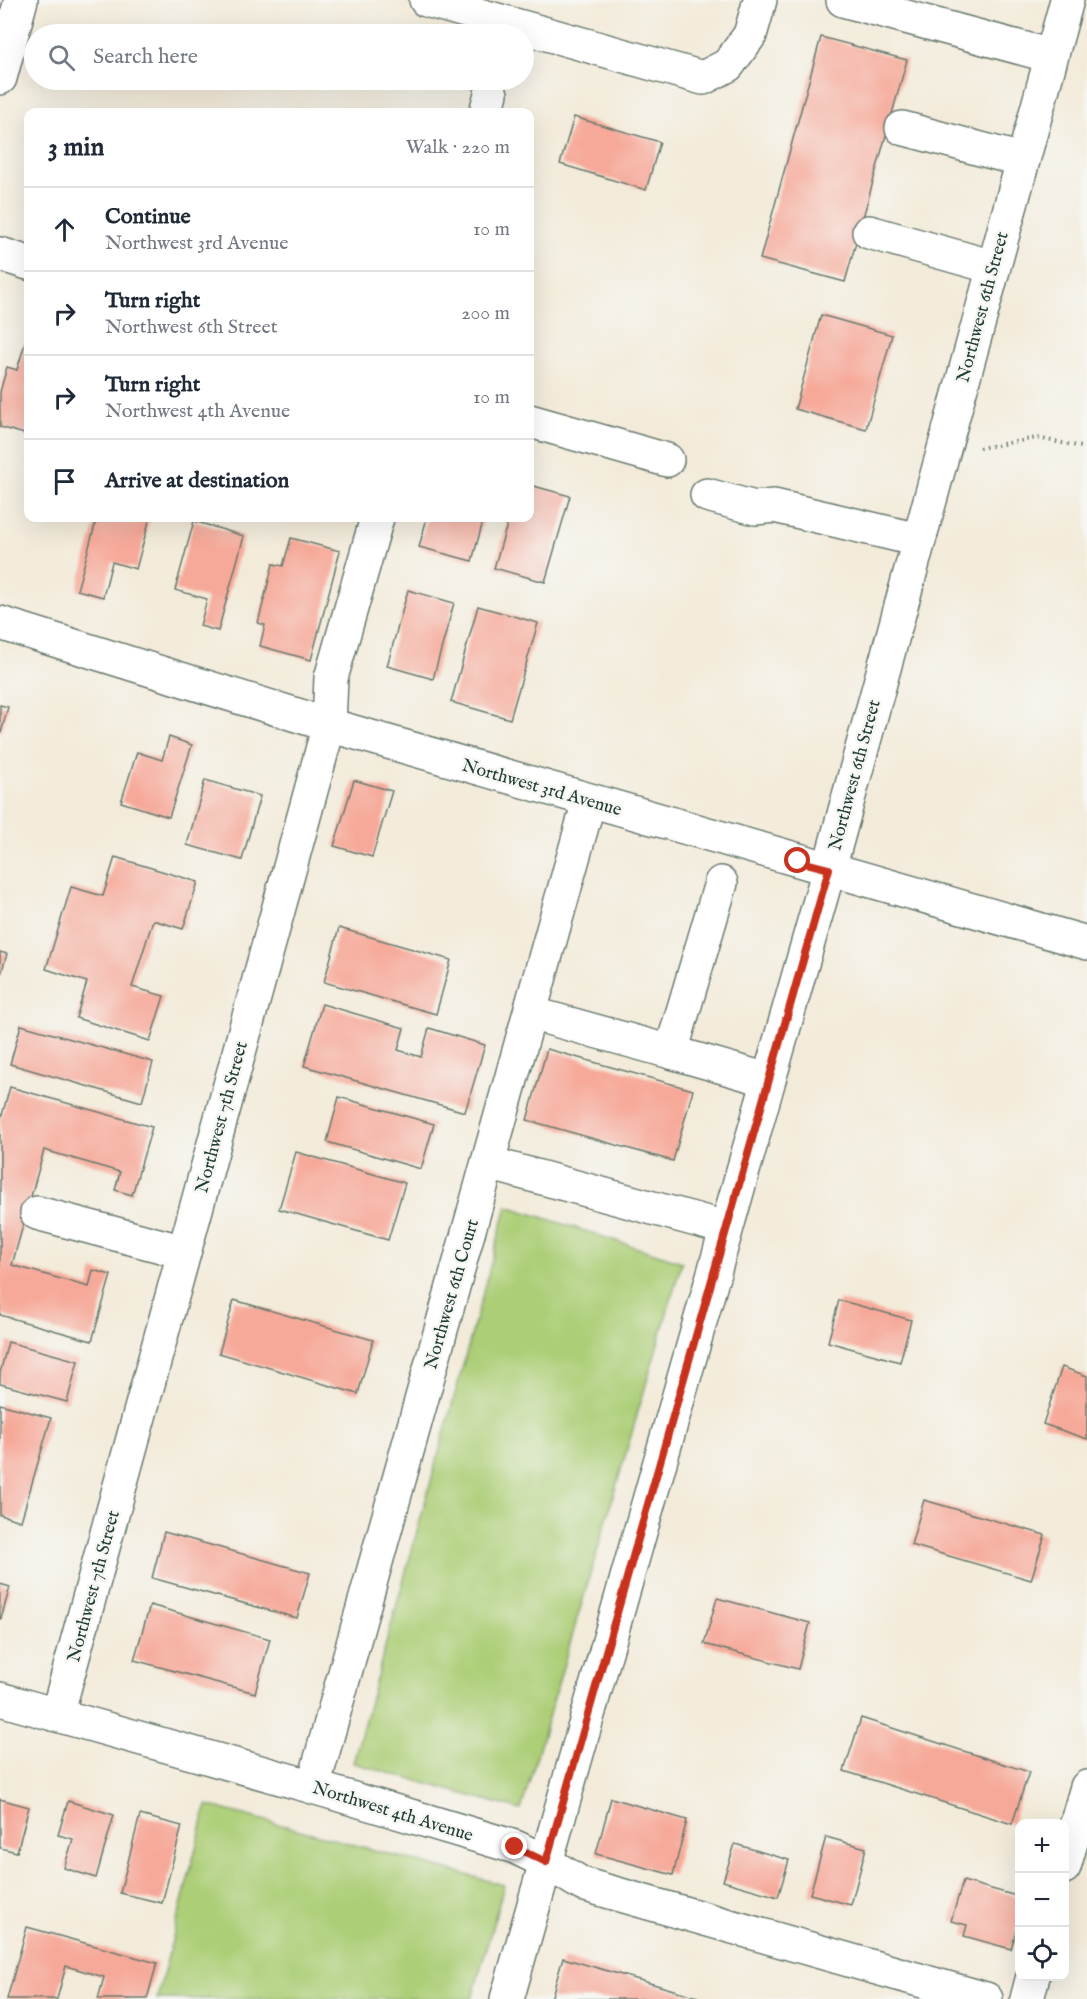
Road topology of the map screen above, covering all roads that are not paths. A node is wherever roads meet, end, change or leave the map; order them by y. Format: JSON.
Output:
{"nodes":[{"id":1,"x":21,"y":0,"type":"edge"},
{"id":2,"x":426,"y":0,"type":"edge"},
{"id":3,"x":759,"y":0,"type":"edge"},
{"id":4,"x":843,"y":0,"type":"edge"},
{"id":5,"x":1066,"y":0,"type":"edge"},
{"id":6,"x":511,"y":24,"type":"edge"},
{"id":7,"x":534,"y":30,"type":"edge"},
{"id":8,"x":1051,"y":56,"type":"junction"},
{"id":9,"x":0,"y":78,"type":"edge"},
{"id":10,"x":902,"y":128,"type":"dead end"},
{"id":11,"x":1022,"y":160,"type":"junction"},
{"id":12,"x":869,"y":232,"type":"dead end"},
{"id":13,"x":0,"y":254,"type":"edge"},
{"id":14,"x":24,"y":262,"type":"edge"},
{"id":15,"x":993,"y":267,"type":"junction"},
{"id":16,"x":534,"y":422,"type":"edge"},
{"id":17,"x":667,"y":460,"type":"dead end"},
{"id":18,"x":707,"y":495,"type":"dead end"},
{"id":19,"x":375,"y":522,"type":"edge"},
{"id":20,"x":919,"y":540,"type":"junction"},
{"id":21,"x":0,"y":623,"type":"edge"},
{"id":22,"x":329,"y":725,"type":"junction"},
{"id":23,"x":589,"y":801,"type":"junction"},
{"id":24,"x":829,"y":869,"type":"junction"},
{"id":25,"x":721,"y":883,"type":"dead end"},
{"id":26,"x":1087,"y":943,"type":"edge"},
{"id":27,"x":530,"y":1012,"type":"junction"},
{"id":28,"x":671,"y":1053,"type":"junction"},
{"id":29,"x":768,"y":1080,"type":"junction"},
{"id":30,"x":488,"y":1163,"type":"junction"},
{"id":31,"x":37,"y":1213,"type":"dead end"},
{"id":32,"x":726,"y":1228,"type":"junction"},
{"id":33,"x":184,"y":1252,"type":"junction"},
{"id":34,"x":0,"y":1699,"type":"edge"},
{"id":35,"x":57,"y":1715,"type":"junction"},
{"id":36,"x":313,"y":1787,"type":"junction"},
{"id":37,"x":1087,"y":1788,"type":"edge"},
{"id":38,"x":1069,"y":1853,"type":"edge"},
{"id":39,"x":546,"y":1862,"type":"junction"},
{"id":40,"x":1032,"y":1981,"type":"edge"},
{"id":41,"x":902,"y":1987,"type":"edge"},
{"id":42,"x":507,"y":1999,"type":"edge"},
{"id":43,"x":986,"y":1999,"type":"edge"},
{"id":44,"x":1027,"y":1999,"type":"edge"}],
"edges":[{"from":1,"to":9,"type":"street"},
{"from":2,"to":6,"type":"street"},
{"from":3,"to":7,"type":"street"},
{"from":4,"to":8,"type":"street"},
{"from":5,"to":8,"type":"street","name":"Northwest 6th Street"},
{"from":8,"to":11,"type":"street","name":"Northwest 6th Street"},
{"from":10,"to":11,"type":"street"},
{"from":11,"to":15,"type":"street","name":"Northwest 6th Street"},
{"from":12,"to":15,"type":"street"},
{"from":13,"to":14,"type":"street"},
{"from":15,"to":20,"type":"street","name":"Northwest 6th Street"},
{"from":16,"to":17,"type":"street"},
{"from":18,"to":20,"type":"street"},
{"from":19,"to":22,"type":"street","name":"Northwest 7th Street"},
{"from":20,"to":24,"type":"street","name":"Northwest 6th Street"},
{"from":21,"to":22,"type":"street","name":"Northwest 3rd Avenue"},
{"from":22,"to":23,"type":"street","name":"Northwest 3rd Avenue"},
{"from":22,"to":33,"type":"street","name":"Northwest 7th Street"},
{"from":23,"to":24,"type":"street","name":"Northwest 3rd Avenue"},
{"from":23,"to":27,"type":"street","name":"Northwest 6th Court"},
{"from":24,"to":26,"type":"street","name":"Northwest 3rd Avenue"},
{"from":24,"to":29,"type":"street","name":"Northwest 6th Street"},
{"from":25,"to":28,"type":"street"},
{"from":27,"to":28,"type":"street"},
{"from":27,"to":30,"type":"street","name":"Northwest 6th Court"},
{"from":28,"to":29,"type":"street"},
{"from":29,"to":32,"type":"street","name":"Northwest 6th Street"},
{"from":30,"to":32,"type":"street"},
{"from":30,"to":36,"type":"street","name":"Northwest 6th Court"},
{"from":31,"to":33,"type":"street"},
{"from":32,"to":39,"type":"street","name":"Northwest 6th Street"},
{"from":33,"to":35,"type":"street","name":"Northwest 7th Street"},
{"from":34,"to":35,"type":"street","name":"Northwest 4th Avenue"},
{"from":35,"to":36,"type":"street","name":"Northwest 4th Avenue"},
{"from":36,"to":39,"type":"street","name":"Northwest 4th Avenue"},
{"from":37,"to":38,"type":"street"},
{"from":39,"to":41,"type":"street","name":"Northwest 4th Avenue"},
{"from":39,"to":42,"type":"street","name":"Northwest 6th Street"},
{"from":40,"to":44,"type":"street"},
{"from":41,"to":43,"type":"street","name":"Northwest 4th Avenue"}]}
